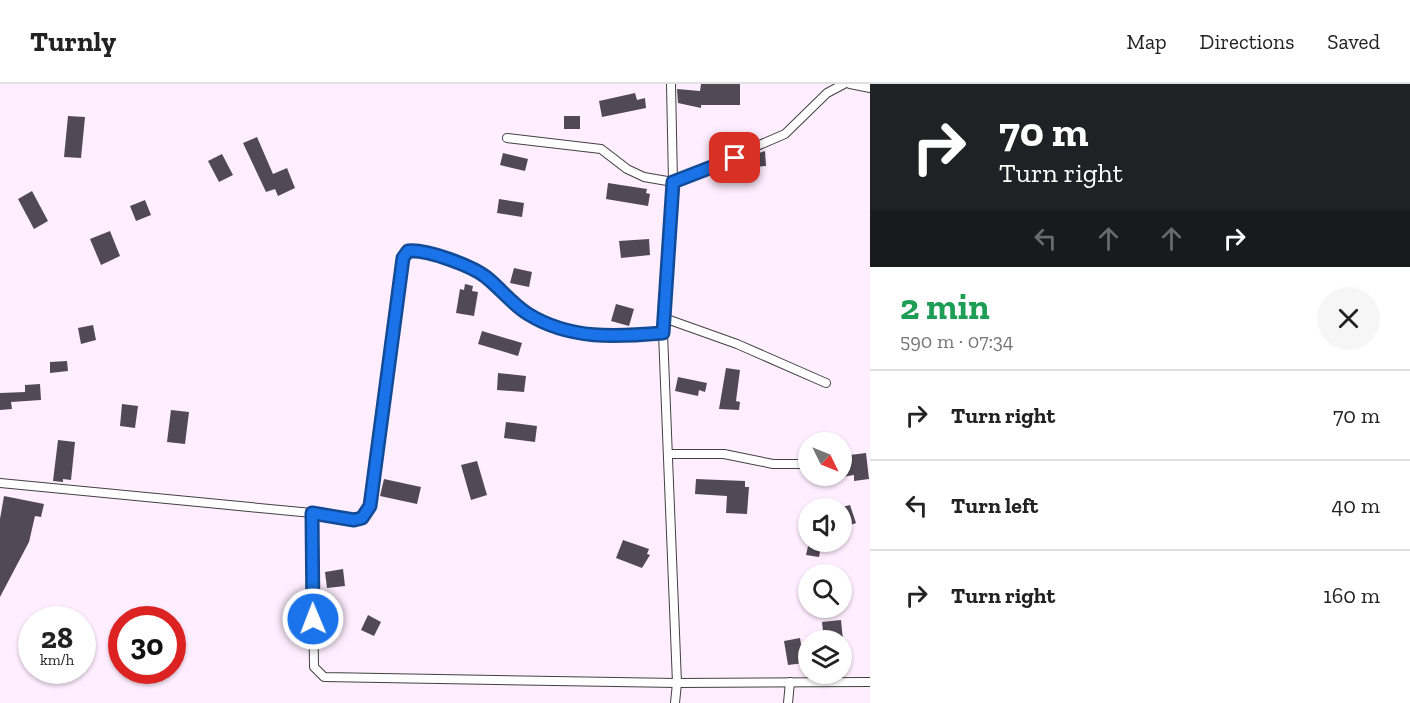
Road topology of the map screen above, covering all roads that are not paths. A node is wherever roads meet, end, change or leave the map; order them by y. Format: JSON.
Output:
{"nodes":[{"id":1,"x":671,"y":84,"type":"edge"},
{"id":2,"x":844,"y":84,"type":"edge"},
{"id":3,"x":850,"y":84,"type":"edge"},
{"id":4,"x":870,"y":88,"type":"edge"},
{"id":5,"x":507,"y":138,"type":"dead end"},
{"id":6,"x":673,"y":182,"type":"junction"},
{"id":7,"x":664,"y":318,"type":"junction"},
{"id":8,"x":663,"y":333,"type":"junction"},
{"id":9,"x":826,"y":383,"type":"dead end"},
{"id":10,"x":669,"y":454,"type":"junction"},
{"id":11,"x":798,"y":464,"type":"edge"},
{"id":12,"x":0,"y":483,"type":"edge"},
{"id":13,"x":312,"y":513,"type":"junction"},
{"id":14,"x":790,"y":682,"type":"junction"},
{"id":15,"x":870,"y":682,"type":"edge"},
{"id":16,"x":677,"y":683,"type":"junction"},
{"id":17,"x":675,"y":703,"type":"edge"},
{"id":18,"x":788,"y":703,"type":"edge"}],
"edges":[{"from":1,"to":6,"type":"street"},
{"from":2,"to":6,"type":"street"},
{"from":3,"to":4,"type":"street"},
{"from":5,"to":6,"type":"street"},
{"from":6,"to":7,"type":"street"},
{"from":7,"to":8,"type":"street"},
{"from":7,"to":9,"type":"street"},
{"from":8,"to":10,"type":"street"},
{"from":8,"to":13,"type":"street"},
{"from":10,"to":11,"type":"street"},
{"from":10,"to":16,"type":"street"},
{"from":12,"to":13,"type":"street"},
{"from":13,"to":16,"type":"street"},
{"from":14,"to":15,"type":"street"},
{"from":14,"to":16,"type":"street"},
{"from":14,"to":18,"type":"street"},
{"from":16,"to":17,"type":"street"}]}
